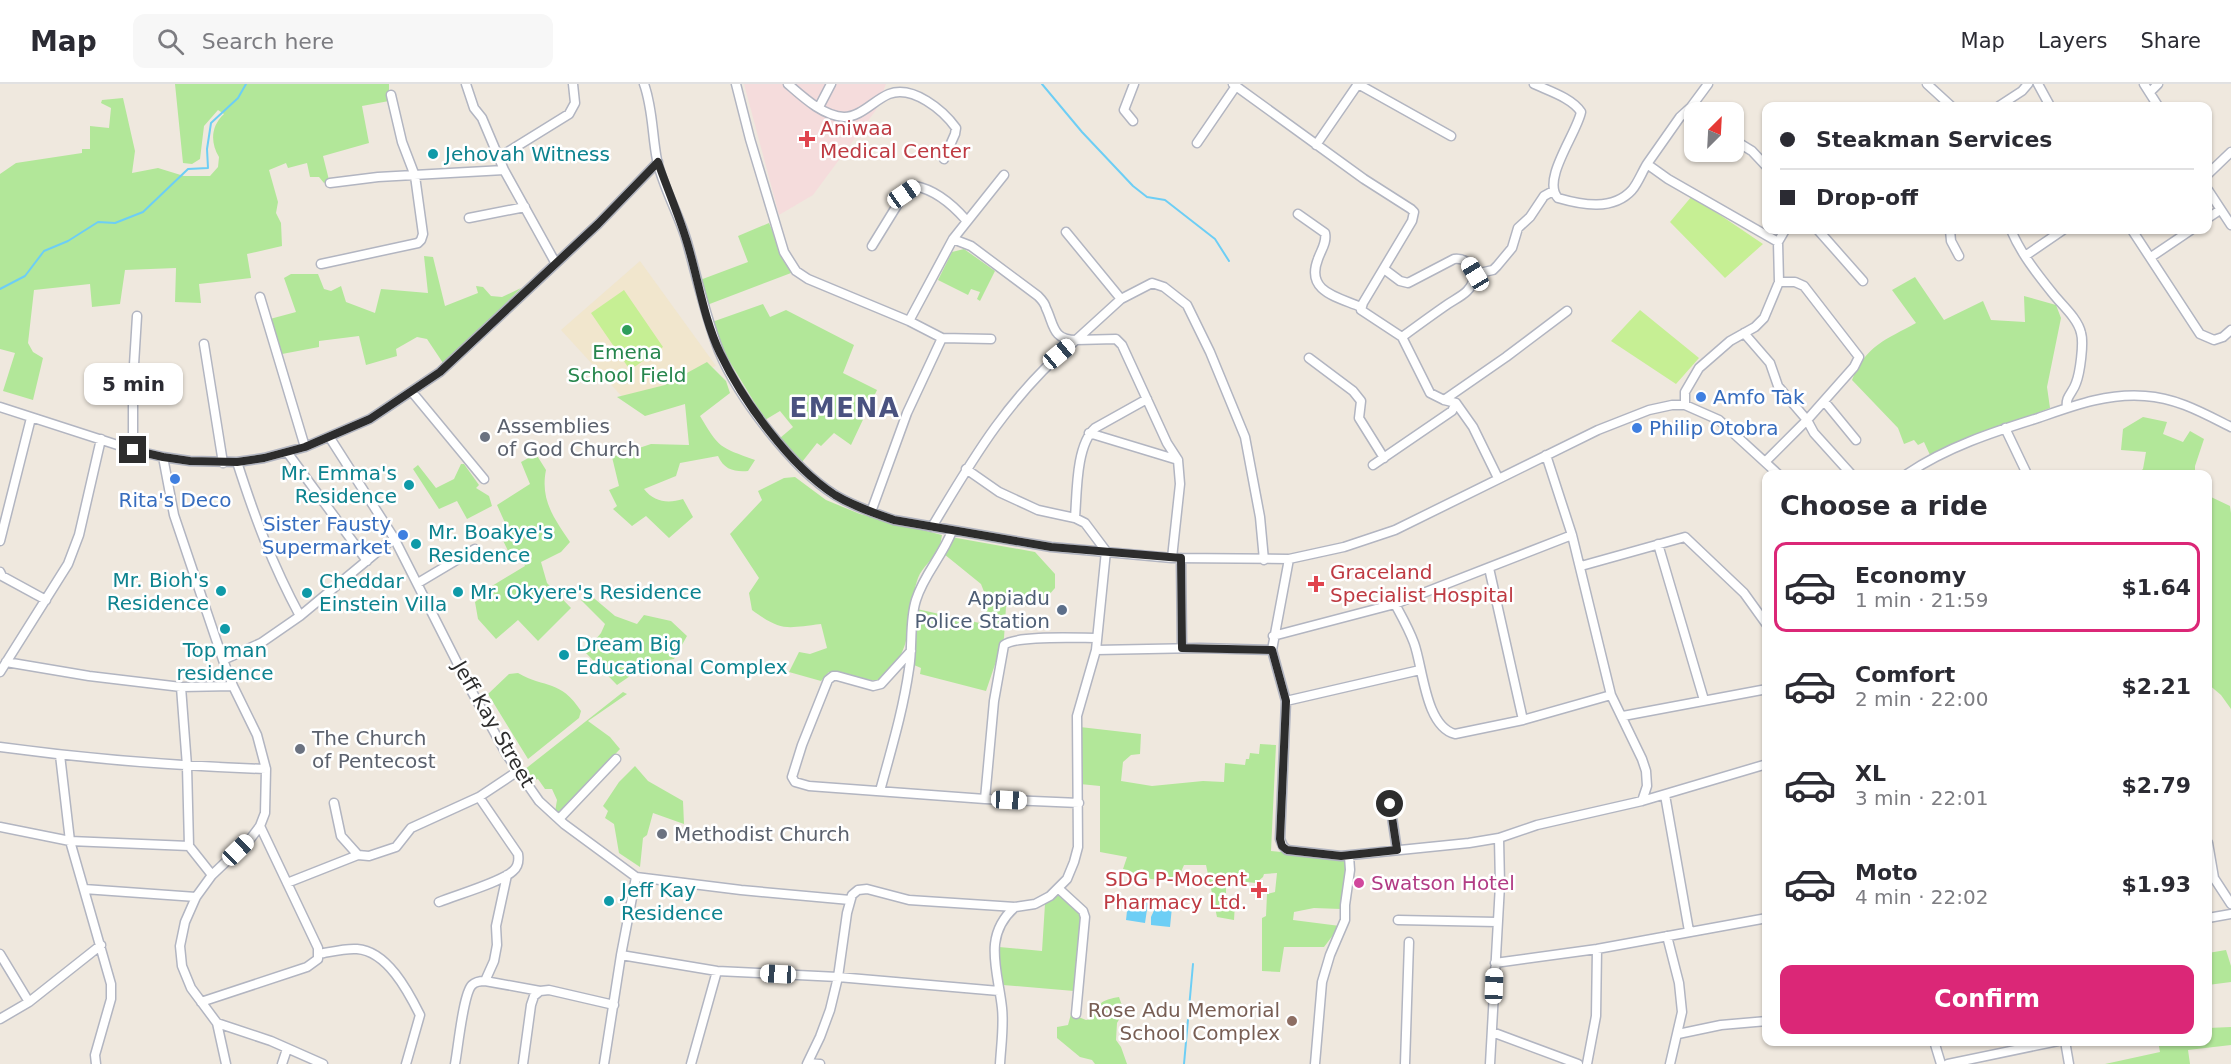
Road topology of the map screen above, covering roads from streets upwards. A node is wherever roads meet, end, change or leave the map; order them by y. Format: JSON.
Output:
{"nodes":[{"id":1,"x":466,"y":84,"type":"edge"},
{"id":2,"x":573,"y":84,"type":"edge"},
{"id":3,"x":644,"y":84,"type":"edge"},
{"id":4,"x":736,"y":84,"type":"edge"},
{"id":5,"x":789,"y":84,"type":"edge"},
{"id":6,"x":831,"y":84,"type":"edge"},
{"id":7,"x":1134,"y":84,"type":"edge"},
{"id":8,"x":1358,"y":84,"type":"edge"},
{"id":9,"x":1534,"y":84,"type":"edge"},
{"id":10,"x":1708,"y":84,"type":"edge"},
{"id":11,"x":1927,"y":84,"type":"edge"},
{"id":12,"x":2028,"y":84,"type":"edge"},
{"id":13,"x":2038,"y":84,"type":"edge"},
{"id":14,"x":2144,"y":84,"type":"edge"},
{"id":15,"x":2158,"y":84,"type":"edge"},
{"id":16,"x":1238,"y":86,"type":"edge"},
{"id":17,"x":2150,"y":92,"type":"junction"},
{"id":18,"x":391,"y":95,"type":"dead end"},
{"id":19,"x":1698,"y":102,"type":"edge"},
{"id":20,"x":1947,"y":102,"type":"edge"},
{"id":21,"x":2005,"y":102,"type":"edge"},
{"id":22,"x":2048,"y":102,"type":"edge"},
{"id":23,"x":2156,"y":102,"type":"edge"},
{"id":24,"x":819,"y":108,"type":"junction"},
{"id":25,"x":1684,"y":115,"type":"edge"},
{"id":26,"x":1133,"y":121,"type":"dead end"},
{"id":27,"x":1451,"y":136,"type":"dead end"},
{"id":28,"x":1197,"y":143,"type":"dead end"},
{"id":29,"x":1316,"y":145,"type":"junction"},
{"id":30,"x":1744,"y":146,"type":"edge"},
{"id":31,"x":2231,"y":152,"type":"edge"},
{"id":32,"x":498,"y":158,"type":"junction"},
{"id":33,"x":944,"y":159,"type":"dead end"},
{"id":34,"x":658,"y":162,"type":"junction"},
{"id":35,"x":1762,"y":162,"type":"edge"},
{"id":36,"x":1647,"y":165,"type":"junction"},
{"id":37,"x":504,"y":170,"type":"junction"},
{"id":38,"x":2212,"y":170,"type":"edge"},
{"id":39,"x":1004,"y":175,"type":"dead end"},
{"id":40,"x":415,"y":176,"type":"junction"},
{"id":41,"x":330,"y":183,"type":"dead end"},
{"id":42,"x":1554,"y":191,"type":"junction"},
{"id":43,"x":2212,"y":197,"type":"edge"},
{"id":44,"x":525,"y":207,"type":"junction"},
{"id":45,"x":2220,"y":210,"type":"junction"},
{"id":46,"x":1298,"y":214,"type":"dead end"},
{"id":47,"x":2212,"y":215,"type":"edge"},
{"id":48,"x":469,"y":218,"type":"dead end"},
{"id":49,"x":966,"y":220,"type":"junction"},
{"id":50,"x":2231,"y":225,"type":"edge"},
{"id":51,"x":1066,"y":232,"type":"dead end"},
{"id":52,"x":1762,"y":233,"type":"edge"},
{"id":53,"x":1764,"y":234,"type":"edge"},
{"id":54,"x":1783,"y":234,"type":"edge"},
{"id":55,"x":1822,"y":234,"type":"edge"},
{"id":56,"x":1951,"y":234,"type":"edge"},
{"id":57,"x":2013,"y":234,"type":"edge"},
{"id":58,"x":2057,"y":234,"type":"edge"},
{"id":59,"x":2135,"y":234,"type":"edge"},
{"id":60,"x":2185,"y":234,"type":"edge"},
{"id":61,"x":953,"y":239,"type":"junction"},
{"id":62,"x":1778,"y":242,"type":"junction"},
{"id":63,"x":872,"y":246,"type":"dead end"},
{"id":64,"x":1959,"y":256,"type":"dead end"},
{"id":65,"x":2025,"y":256,"type":"junction"},
{"id":66,"x":2151,"y":256,"type":"junction"},
{"id":67,"x":555,"y":262,"type":"junction"},
{"id":68,"x":321,"y":264,"type":"dead end"},
{"id":69,"x":1384,"y":269,"type":"junction"},
{"id":70,"x":1475,"y":274,"type":"junction"},
{"id":71,"x":1863,"y":281,"type":"dead end"},
{"id":72,"x":1779,"y":282,"type":"junction"},
{"id":73,"x":260,"y":297,"type":"dead end"},
{"id":74,"x":1121,"y":299,"type":"junction"},
{"id":75,"x":1361,"y":307,"type":"junction"},
{"id":76,"x":1566,"y":311,"type":"dead end"},
{"id":77,"x":137,"y":316,"type":"dead end"},
{"id":78,"x":909,"y":321,"type":"junction"},
{"id":79,"x":2231,"y":330,"type":"edge"},
{"id":80,"x":1744,"y":333,"type":"junction"},
{"id":81,"x":1402,"y":337,"type":"junction"},
{"id":82,"x":942,"y":338,"type":"junction"},
{"id":83,"x":990,"y":339,"type":"dead end"},
{"id":84,"x":1076,"y":340,"type":"junction"},
{"id":85,"x":204,"y":344,"type":"dead end"},
{"id":86,"x":1309,"y":358,"type":"dead end"},
{"id":87,"x":412,"y":392,"type":"junction"},
{"id":88,"x":1147,"y":399,"type":"junction"},
{"id":89,"x":1444,"y":400,"type":"junction"},
{"id":90,"x":1824,"y":401,"type":"junction"},
{"id":91,"x":1456,"y":403,"type":"junction"},
{"id":92,"x":1685,"y":405,"type":"junction"},
{"id":93,"x":0,"y":407,"type":"edge"},
{"id":94,"x":2067,"y":408,"type":"junction"},
{"id":95,"x":31,"y":418,"type":"junction"},
{"id":96,"x":1807,"y":420,"type":"junction"},
{"id":97,"x":2231,"y":427,"type":"edge"},
{"id":98,"x":2005,"y":428,"type":"junction"},
{"id":99,"x":1089,"y":433,"type":"junction"},
{"id":100,"x":330,"y":438,"type":"junction"},
{"id":101,"x":101,"y":439,"type":"junction"},
{"id":102,"x":1856,"y":440,"type":"dead end"},
{"id":103,"x":305,"y":447,"type":"junction"},
{"id":104,"x":133,"y":450,"type":"junction"},
{"id":105,"x":287,"y":452,"type":"junction"},
{"id":106,"x":1546,"y":455,"type":"junction"},
{"id":107,"x":163,"y":457,"type":"junction"},
{"id":108,"x":1384,"y":458,"type":"junction"},
{"id":109,"x":1178,"y":460,"type":"junction"},
{"id":110,"x":1766,"y":461,"type":"junction"},
{"id":111,"x":237,"y":462,"type":"junction"},
{"id":112,"x":222,"y":463,"type":"junction"},
{"id":113,"x":1373,"y":465,"type":"dead end"},
{"id":114,"x":966,"y":469,"type":"junction"},
{"id":115,"x":1774,"y":470,"type":"edge"},
{"id":116,"x":1847,"y":470,"type":"edge"},
{"id":117,"x":1913,"y":470,"type":"edge"},
{"id":118,"x":2025,"y":470,"type":"edge"},
{"id":119,"x":1498,"y":478,"type":"junction"},
{"id":120,"x":484,"y":479,"type":"dead end"},
{"id":121,"x":871,"y":512,"type":"junction"},
{"id":122,"x":1075,"y":518,"type":"junction"},
{"id":123,"x":932,"y":527,"type":"junction"},
{"id":124,"x":952,"y":531,"type":"junction"},
{"id":125,"x":1572,"y":535,"type":"junction"},
{"id":126,"x":394,"y":538,"type":"junction"},
{"id":127,"x":0,"y":541,"type":"edge"},
{"id":128,"x":1658,"y":544,"type":"junction"},
{"id":129,"x":475,"y":549,"type":"dead end"},
{"id":130,"x":1106,"y":551,"type":"junction"},
{"id":131,"x":1176,"y":558,"type":"junction"},
{"id":132,"x":1289,"y":559,"type":"junction"},
{"id":133,"x":1264,"y":560,"type":"junction"},
{"id":134,"x":367,"y":561,"type":"junction"},
{"id":135,"x":1581,"y":566,"type":"junction"},
{"id":136,"x":1489,"y":568,"type":"junction"},
{"id":137,"x":0,"y":572,"type":"edge"},
{"id":138,"x":418,"y":583,"type":"junction"},
{"id":139,"x":46,"y":600,"type":"junction"},
{"id":140,"x":1395,"y":604,"type":"junction"},
{"id":141,"x":300,"y":616,"type":"junction"},
{"id":142,"x":1762,"y":618,"type":"edge"},
{"id":143,"x":1273,"y":636,"type":"junction"},
{"id":144,"x":1097,"y":638,"type":"junction"},
{"id":145,"x":1182,"y":648,"type":"junction"},
{"id":146,"x":1095,"y":650,"type":"junction"},
{"id":147,"x":1272,"y":650,"type":"junction"},
{"id":148,"x":911,"y":651,"type":"junction"},
{"id":149,"x":223,"y":660,"type":"junction"},
{"id":150,"x":6,"y":662,"type":"junction"},
{"id":151,"x":1420,"y":670,"type":"junction"},
{"id":152,"x":0,"y":672,"type":"edge"},
{"id":153,"x":233,"y":686,"type":"junction"},
{"id":154,"x":181,"y":687,"type":"junction"},
{"id":155,"x":1762,"y":690,"type":"edge"},
{"id":156,"x":1611,"y":695,"type":"junction"},
{"id":157,"x":1704,"y":700,"type":"junction"},
{"id":158,"x":1286,"y":701,"type":"junction"},
{"id":159,"x":1623,"y":716,"type":"junction"},
{"id":160,"x":1522,"y":720,"type":"junction"},
{"id":161,"x":0,"y":747,"type":"edge"},
{"id":162,"x":60,"y":755,"type":"junction"},
{"id":163,"x":616,"y":759,"type":"dead end"},
{"id":164,"x":187,"y":766,"type":"junction"},
{"id":165,"x":1762,"y":766,"type":"edge"},
{"id":166,"x":266,"y":769,"type":"junction"},
{"id":167,"x":518,"y":771,"type":"junction"},
{"id":168,"x":880,"y":791,"type":"junction"},
{"id":169,"x":1665,"y":795,"type":"junction"},
{"id":170,"x":479,"y":797,"type":"junction"},
{"id":171,"x":985,"y":799,"type":"junction"},
{"id":172,"x":1642,"y":801,"type":"junction"},
{"id":173,"x":334,"y":803,"type":"dead end"},
{"id":174,"x":1079,"y":803,"type":"junction"},
{"id":175,"x":1390,"y":804,"type":"dead end"},
{"id":176,"x":559,"y":819,"type":"junction"},
{"id":177,"x":260,"y":826,"type":"junction"},
{"id":178,"x":0,"y":827,"type":"edge"},
{"id":179,"x":1499,"y":838,"type":"junction"},
{"id":180,"x":70,"y":841,"type":"junction"},
{"id":181,"x":189,"y":846,"type":"junction"},
{"id":182,"x":1397,"y":850,"type":"junction"},
{"id":183,"x":358,"y":855,"type":"junction"},
{"id":184,"x":1348,"y":856,"type":"junction"},
{"id":185,"x":2212,"y":866,"type":"edge"},
{"id":186,"x":212,"y":875,"type":"junction"},
{"id":187,"x":507,"y":875,"type":"junction"},
{"id":188,"x":636,"y":877,"type":"junction"},
{"id":189,"x":287,"y":884,"type":"junction"},
{"id":190,"x":84,"y":889,"type":"junction"},
{"id":191,"x":1059,"y":889,"type":"junction"},
{"id":192,"x":196,"y":897,"type":"junction"},
{"id":193,"x":850,"y":900,"type":"junction"},
{"id":194,"x":439,"y":902,"type":"dead end"},
{"id":195,"x":2231,"y":904,"type":"edge"},
{"id":196,"x":1015,"y":907,"type":"junction"},
{"id":197,"x":2231,"y":914,"type":"edge"},
{"id":198,"x":2212,"y":917,"type":"edge"},
{"id":199,"x":1762,"y":919,"type":"edge"},
{"id":200,"x":1398,"y":920,"type":"dead end"},
{"id":201,"x":1497,"y":922,"type":"junction"},
{"id":202,"x":1689,"y":931,"type":"junction"},
{"id":203,"x":1667,"y":936,"type":"junction"},
{"id":204,"x":1409,"y":942,"type":"dead end"},
{"id":205,"x":101,"y":945,"type":"junction"},
{"id":206,"x":1597,"y":949,"type":"junction"},
{"id":207,"x":0,"y":954,"type":"edge"},
{"id":208,"x":319,"y":954,"type":"junction"},
{"id":209,"x":621,"y":955,"type":"junction"},
{"id":210,"x":1495,"y":963,"type":"junction"},
{"id":211,"x":717,"y":971,"type":"junction"},
{"id":212,"x":838,"y":977,"type":"junction"},
{"id":213,"x":485,"y":981,"type":"junction"},
{"id":214,"x":540,"y":991,"type":"junction"},
{"id":215,"x":999,"y":991,"type":"junction"},
{"id":216,"x":29,"y":1002,"type":"junction"},
{"id":217,"x":201,"y":1002,"type":"junction"},
{"id":218,"x":614,"y":1005,"type":"junction"},
{"id":219,"x":1076,"y":1014,"type":"dead end"},
{"id":220,"x":0,"y":1019,"type":"edge"},
{"id":221,"x":1762,"y":1021,"type":"edge"},
{"id":222,"x":217,"y":1023,"type":"junction"},
{"id":223,"x":1492,"y":1032,"type":"junction"},
{"id":224,"x":1678,"y":1034,"type":"junction"},
{"id":225,"x":1936,"y":1046,"type":"edge"},
{"id":226,"x":2034,"y":1046,"type":"edge"},
{"id":227,"x":2066,"y":1046,"type":"edge"},
{"id":228,"x":287,"y":1049,"type":"junction"},
{"id":229,"x":95,"y":1063,"type":"edge"},
{"id":230,"x":807,"y":1063,"type":"edge"},
{"id":231,"x":226,"y":1064,"type":"edge"},
{"id":232,"x":282,"y":1064,"type":"edge"},
{"id":233,"x":323,"y":1064,"type":"edge"},
{"id":234,"x":406,"y":1064,"type":"edge"},
{"id":235,"x":455,"y":1064,"type":"edge"},
{"id":236,"x":523,"y":1064,"type":"edge"},
{"id":237,"x":604,"y":1064,"type":"edge"},
{"id":238,"x":691,"y":1064,"type":"edge"},
{"id":239,"x":820,"y":1064,"type":"edge"},
{"id":240,"x":1000,"y":1064,"type":"edge"},
{"id":241,"x":1005,"y":1064,"type":"edge"},
{"id":242,"x":1315,"y":1064,"type":"edge"},
{"id":243,"x":1405,"y":1064,"type":"edge"},
{"id":244,"x":1490,"y":1064,"type":"edge"},
{"id":245,"x":1578,"y":1064,"type":"edge"},
{"id":246,"x":1587,"y":1064,"type":"edge"},
{"id":247,"x":1670,"y":1064,"type":"edge"},
{"id":248,"x":1941,"y":1064,"type":"edge"},
{"id":249,"x":1948,"y":1064,"type":"edge"},
{"id":250,"x":2069,"y":1064,"type":"edge"}],
"edges":[{"from":1,"to":32,"type":"street"},
{"from":2,"to":32,"type":"street"},
{"from":3,"to":34,"type":"street"},
{"from":4,"to":78,"type":"street"},
{"from":5,"to":24,"type":"street"},
{"from":6,"to":24,"type":"street"},
{"from":7,"to":26,"type":"street"},
{"from":8,"to":27,"type":"street"},
{"from":8,"to":29,"type":"street"},
{"from":9,"to":42,"type":"street"},
{"from":10,"to":19,"type":"street"},
{"from":11,"to":20,"type":"street"},
{"from":12,"to":21,"type":"street"},
{"from":13,"to":22,"type":"street"},
{"from":14,"to":17,"type":"street"},
{"from":15,"to":17,"type":"street"},
{"from":16,"to":28,"type":"street"},
{"from":16,"to":29,"type":"street"},
{"from":17,"to":23,"type":"street"},
{"from":18,"to":40,"type":"street"},
{"from":24,"to":33,"type":"street"},
{"from":25,"to":36,"type":"street"},
{"from":29,"to":69,"type":"street"},
{"from":30,"to":35,"type":"street"},
{"from":31,"to":38,"type":"street"},
{"from":32,"to":37,"type":"street"},
{"from":34,"to":67,"type":"street"},
{"from":34,"to":121,"type":"street"},
{"from":36,"to":42,"type":"street"},
{"from":36,"to":52,"type":"street"},
{"from":37,"to":40,"type":"street"},
{"from":37,"to":44,"type":"street"},
{"from":39,"to":49,"type":"street"},
{"from":40,"to":41,"type":"street"},
{"from":40,"to":68,"type":"street"},
{"from":42,"to":70,"type":"street"},
{"from":43,"to":45,"type":"street"},
{"from":44,"to":48,"type":"street"},
{"from":44,"to":67,"type":"street"},
{"from":45,"to":47,"type":"street"},
{"from":45,"to":50,"type":"street"},
{"from":46,"to":75,"type":"street"},
{"from":49,"to":61,"type":"street"},
{"from":49,"to":63,"type":"street"},
{"from":51,"to":74,"type":"street"},
{"from":53,"to":62,"type":"street"},
{"from":54,"to":62,"type":"street"},
{"from":55,"to":71,"type":"street"},
{"from":56,"to":64,"type":"street"},
{"from":57,"to":65,"type":"street"},
{"from":58,"to":65,"type":"street"},
{"from":59,"to":66,"type":"street"},
{"from":60,"to":66,"type":"street"},
{"from":61,"to":78,"type":"street"},
{"from":61,"to":84,"type":"street"},
{"from":62,"to":72,"type":"street"},
{"from":65,"to":94,"type":"street"},
{"from":66,"to":79,"type":"street"},
{"from":67,"to":87,"type":"street"},
{"from":69,"to":70,"type":"street"},
{"from":69,"to":75,"type":"street"},
{"from":70,"to":81,"type":"street"},
{"from":72,"to":80,"type":"street"},
{"from":72,"to":90,"type":"street"},
{"from":73,"to":103,"type":"street"},
{"from":74,"to":84,"type":"street"},
{"from":74,"to":133,"type":"street"},
{"from":75,"to":81,"type":"street"},
{"from":76,"to":89,"type":"street"},
{"from":77,"to":104,"type":"street"},
{"from":78,"to":82,"type":"street"},
{"from":80,"to":92,"type":"street"},
{"from":80,"to":96,"type":"street"},
{"from":81,"to":89,"type":"street"},
{"from":82,"to":83,"type":"street"},
{"from":82,"to":121,"type":"street"},
{"from":84,"to":88,"type":"street"},
{"from":84,"to":114,"type":"street"},
{"from":85,"to":112,"type":"street"},
{"from":86,"to":108,"type":"street"},
{"from":87,"to":100,"type":"street"},
{"from":87,"to":120,"type":"street"},
{"from":88,"to":99,"type":"street"},
{"from":88,"to":109,"type":"street"},
{"from":89,"to":91,"type":"street"},
{"from":90,"to":96,"type":"street"},
{"from":90,"to":102,"type":"street"},
{"from":91,"to":108,"type":"street"},
{"from":91,"to":119,"type":"street"},
{"from":92,"to":106,"type":"street"},
{"from":92,"to":110,"type":"street"},
{"from":93,"to":95,"type":"street"},
{"from":94,"to":97,"type":"street"},
{"from":94,"to":98,"type":"street"},
{"from":95,"to":101,"type":"street"},
{"from":95,"to":127,"type":"street"},
{"from":96,"to":110,"type":"street"},
{"from":96,"to":116,"type":"street"},
{"from":98,"to":117,"type":"street"},
{"from":98,"to":118,"type":"street"},
{"from":99,"to":109,"type":"street"},
{"from":99,"to":122,"type":"street"},
{"from":100,"to":103,"type":"street"},
{"from":100,"to":126,"type":"street","name":"Jeff Kay Street"},
{"from":101,"to":104,"type":"street"},
{"from":101,"to":139,"type":"street"},
{"from":103,"to":105,"type":"street"},
{"from":104,"to":107,"type":"street"},
{"from":105,"to":111,"type":"street"},
{"from":105,"to":134,"type":"street"},
{"from":106,"to":119,"type":"street"},
{"from":106,"to":125,"type":"street"},
{"from":107,"to":112,"type":"street"},
{"from":107,"to":149,"type":"street"},
{"from":108,"to":113,"type":"street"},
{"from":109,"to":131,"type":"street"},
{"from":110,"to":115,"type":"street"},
{"from":111,"to":112,"type":"street"},
{"from":111,"to":141,"type":"street"},
{"from":114,"to":122,"type":"street"},
{"from":114,"to":123,"type":"street"},
{"from":119,"to":132,"type":"street"},
{"from":121,"to":123,"type":"street"},
{"from":122,"to":130,"type":"street"},
{"from":123,"to":124,"type":"street"},
{"from":124,"to":130,"type":"street"},
{"from":124,"to":148,"type":"street"},
{"from":125,"to":135,"type":"street"},
{"from":125,"to":136,"type":"street"},
{"from":126,"to":134,"type":"street"},
{"from":126,"to":138,"type":"street","name":"Jeff Kay Street"},
{"from":128,"to":135,"type":"street"},
{"from":128,"to":142,"type":"street"},
{"from":128,"to":157,"type":"street"},
{"from":129,"to":138,"type":"street"},
{"from":130,"to":131,"type":"street"},
{"from":130,"to":144,"type":"street"},
{"from":131,"to":133,"type":"street"},
{"from":131,"to":145,"type":"street"},
{"from":132,"to":133,"type":"street"},
{"from":132,"to":143,"type":"street"},
{"from":134,"to":141,"type":"street"},
{"from":135,"to":156,"type":"street"},
{"from":136,"to":140,"type":"street"},
{"from":136,"to":160,"type":"street"},
{"from":137,"to":139,"type":"street"},
{"from":138,"to":167,"type":"street","name":"Jeff Kay Street"},
{"from":139,"to":150,"type":"street"},
{"from":140,"to":143,"type":"street"},
{"from":140,"to":151,"type":"street"},
{"from":141,"to":149,"type":"street"},
{"from":143,"to":147,"type":"street"},
{"from":144,"to":146,"type":"street"},
{"from":144,"to":171,"type":"street"},
{"from":145,"to":146,"type":"street"},
{"from":145,"to":147,"type":"street"},
{"from":146,"to":174,"type":"street"},
{"from":147,"to":158,"type":"street"},
{"from":148,"to":168,"type":"street"},
{"from":148,"to":168,"type":"street"},
{"from":149,"to":153,"type":"street"},
{"from":150,"to":152,"type":"street"},
{"from":150,"to":154,"type":"street"},
{"from":151,"to":158,"type":"street"},
{"from":151,"to":160,"type":"street"},
{"from":153,"to":154,"type":"street"},
{"from":153,"to":166,"type":"street"},
{"from":154,"to":164,"type":"street"},
{"from":155,"to":157,"type":"street"},
{"from":156,"to":159,"type":"street"},
{"from":156,"to":160,"type":"street"},
{"from":157,"to":159,"type":"street"},
{"from":158,"to":184,"type":"street"},
{"from":159,"to":172,"type":"street"},
{"from":161,"to":162,"type":"street"},
{"from":162,"to":164,"type":"street"},
{"from":162,"to":180,"type":"street"},
{"from":163,"to":176,"type":"street"},
{"from":164,"to":166,"type":"street"},
{"from":164,"to":181,"type":"street"},
{"from":165,"to":169,"type":"street"},
{"from":166,"to":177,"type":"street"},
{"from":167,"to":170,"type":"street"},
{"from":167,"to":176,"type":"street","name":"Jeff Kay Street"},
{"from":168,"to":171,"type":"street"},
{"from":169,"to":172,"type":"street"},
{"from":169,"to":202,"type":"street"},
{"from":170,"to":183,"type":"street"},
{"from":170,"to":187,"type":"street"},
{"from":171,"to":174,"type":"street"},
{"from":172,"to":179,"type":"street"},
{"from":173,"to":183,"type":"street"},
{"from":174,"to":191,"type":"street"},
{"from":175,"to":182,"type":"street"},
{"from":176,"to":188,"type":"street","name":"Jeff Kay Street"},
{"from":177,"to":186,"type":"street"},
{"from":177,"to":189,"type":"street"},
{"from":178,"to":180,"type":"street"},
{"from":179,"to":182,"type":"street"},
{"from":179,"to":201,"type":"street"},
{"from":180,"to":181,"type":"street"},
{"from":180,"to":190,"type":"street"},
{"from":181,"to":186,"type":"street"},
{"from":182,"to":184,"type":"street"},
{"from":183,"to":189,"type":"street"},
{"from":184,"to":242,"type":"street"},
{"from":185,"to":195,"type":"street"},
{"from":186,"to":192,"type":"street"},
{"from":187,"to":194,"type":"street"},
{"from":187,"to":213,"type":"street"},
{"from":188,"to":193,"type":"street"},
{"from":188,"to":209,"type":"street"},
{"from":189,"to":208,"type":"street"},
{"from":190,"to":192,"type":"street"},
{"from":190,"to":205,"type":"street"},
{"from":191,"to":196,"type":"street"},
{"from":191,"to":219,"type":"street"},
{"from":192,"to":217,"type":"street"},
{"from":193,"to":196,"type":"street"},
{"from":193,"to":212,"type":"street"},
{"from":196,"to":215,"type":"street"},
{"from":197,"to":198,"type":"street"},
{"from":199,"to":202,"type":"street"},
{"from":200,"to":201,"type":"street"},
{"from":201,"to":210,"type":"street"},
{"from":202,"to":203,"type":"street"},
{"from":203,"to":206,"type":"street"},
{"from":203,"to":224,"type":"street"},
{"from":204,"to":243,"type":"street"},
{"from":205,"to":216,"type":"street"},
{"from":205,"to":229,"type":"street"},
{"from":206,"to":210,"type":"street"},
{"from":206,"to":246,"type":"street"},
{"from":207,"to":216,"type":"street"},
{"from":208,"to":217,"type":"street"},
{"from":208,"to":234,"type":"street"},
{"from":209,"to":211,"type":"street"},
{"from":209,"to":218,"type":"street"},
{"from":210,"to":223,"type":"street"},
{"from":211,"to":212,"type":"street"},
{"from":211,"to":238,"type":"street"},
{"from":212,"to":215,"type":"street"},
{"from":212,"to":230,"type":"street"},
{"from":213,"to":214,"type":"street"},
{"from":213,"to":235,"type":"street"},
{"from":214,"to":218,"type":"street"},
{"from":214,"to":236,"type":"street"},
{"from":215,"to":240,"type":"street"},
{"from":216,"to":220,"type":"street"},
{"from":217,"to":222,"type":"street"},
{"from":218,"to":237,"type":"street"},
{"from":221,"to":224,"type":"street"},
{"from":222,"to":228,"type":"street"},
{"from":222,"to":231,"type":"street"},
{"from":223,"to":244,"type":"street"},
{"from":223,"to":245,"type":"street"},
{"from":224,"to":247,"type":"street"},
{"from":225,"to":248,"type":"street"},
{"from":226,"to":249,"type":"street"},
{"from":227,"to":250,"type":"street"},
{"from":228,"to":232,"type":"street"},
{"from":228,"to":233,"type":"street"},
{"from":230,"to":239,"type":"street"},
{"from":240,"to":241,"type":"street"}]}
